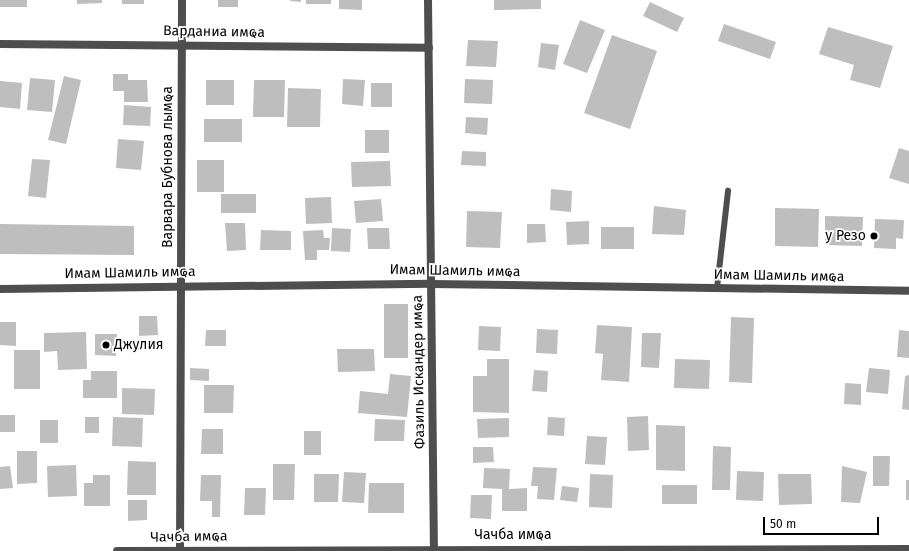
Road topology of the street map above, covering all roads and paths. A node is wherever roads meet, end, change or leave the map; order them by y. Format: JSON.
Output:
{"nodes":[{"id":1,"x":182,"y":0,"type":"edge"},
{"id":2,"x":428,"y":0,"type":"edge"},
{"id":3,"x":0,"y":44,"type":"edge"},
{"id":4,"x":182,"y":44,"type":"junction"},
{"id":5,"x":429,"y":48,"type":"junction"},
{"id":6,"x":728,"y":192,"type":"dead end"},
{"id":7,"x":181,"y":284,"type":"junction"},
{"id":8,"x":431,"y":284,"type":"junction"},
{"id":9,"x":717,"y":288,"type":"junction"},
{"id":10,"x":0,"y":289,"type":"edge"},
{"id":11,"x":909,"y":291,"type":"edge"},
{"id":12,"x":434,"y":550,"type":"edge"},
{"id":13,"x":909,"y":550,"type":"edge"},
{"id":14,"x":117,"y":551,"type":"edge"},
{"id":15,"x":180,"y":551,"type":"edge"}],
"edges":[{"from":1,"to":4,"type":"street","name":"Варвара Бубнова лымҩа"},
{"from":2,"to":5,"type":"street","name":"Фазиль Искандер имҩа"},
{"from":3,"to":4,"type":"street","name":"Варданиа имҩа"},
{"from":4,"to":5,"type":"street","name":"Варданиа имҩа"},
{"from":4,"to":7,"type":"street","name":"Варвара Бубнова лымҩа"},
{"from":5,"to":8,"type":"street","name":"Фазиль Искандер имҩа"},
{"from":6,"to":9,"type":"lane"},
{"from":7,"to":8,"type":"street","name":"Имам Шамиль имҩа"},
{"from":7,"to":10,"type":"street","name":"Имам Шамиль имҩа"},
{"from":7,"to":15,"type":"street","name":"Варвара Бубнова лымҩа"},
{"from":8,"to":9,"type":"street","name":"Имам Шамиль имҩа"},
{"from":8,"to":12,"type":"street","name":"Фазиль Искандер имҩа"},
{"from":9,"to":11,"type":"street","name":"Имам Шамиль имҩа"},
{"from":12,"to":13,"type":"street","name":"Чачба имҩа"},
{"from":12,"to":15,"type":"street","name":"Чачба имҩа"},
{"from":14,"to":15,"type":"street","name":"Чачба имҩа"}]}
